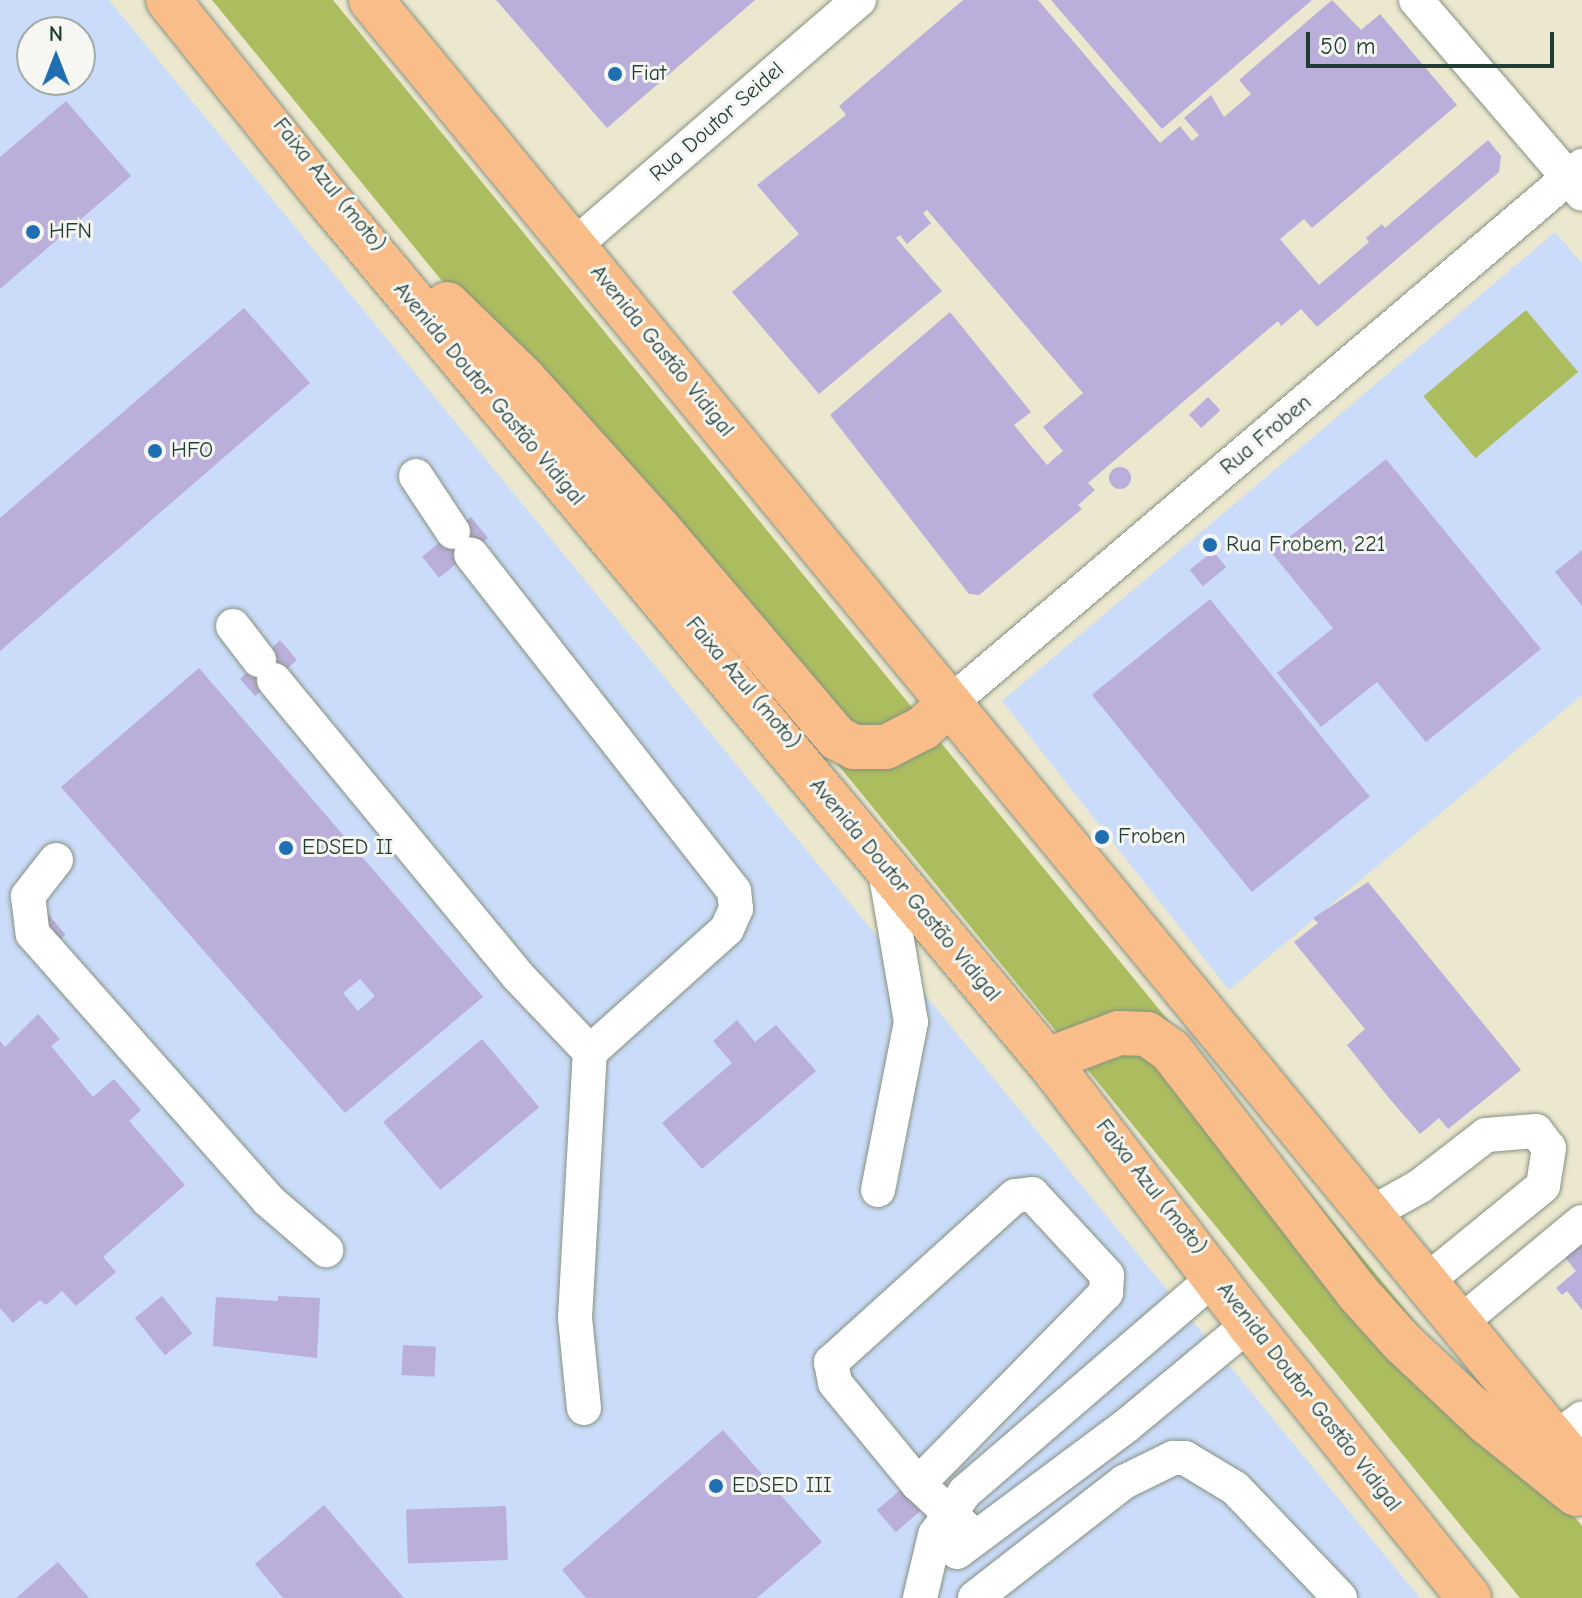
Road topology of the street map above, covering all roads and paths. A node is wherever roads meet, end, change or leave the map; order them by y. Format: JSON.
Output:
{"nodes":[{"id":1,"x":168,"y":0,"type":"edge"},
{"id":2,"x":178,"y":0,"type":"edge"},
{"id":3,"x":371,"y":0,"type":"edge"},
{"id":4,"x":859,"y":0,"type":"edge"},
{"id":5,"x":1416,"y":0,"type":"edge"},
{"id":6,"x":1577,"y":179,"type":"edge"},
{"id":7,"x":325,"y":196,"type":"junction"},
{"id":8,"x":372,"y":238,"type":"junction"},
{"id":9,"x":576,"y":244,"type":"junction"},
{"id":10,"x":416,"y":476,"type":"dead end"},
{"id":11,"x":233,"y":626,"type":"dead end"},
{"id":12,"x":949,"y":704,"type":"junction"},
{"id":13,"x":56,"y":860,"type":"dead end"},
{"id":14,"x":884,"y":865,"type":"junction"},
{"id":15,"x":590,"y":1052,"type":"junction"},
{"id":16,"x":1049,"y":1059,"type":"junction"},
{"id":17,"x":878,"y":1190,"type":"dead end"},
{"id":18,"x":1368,"y":1215,"type":"junction"},
{"id":19,"x":1582,"y":1222,"type":"edge"},
{"id":20,"x":326,"y":1250,"type":"dead end"},
{"id":21,"x":1215,"y":1277,"type":"junction"},
{"id":22,"x":1424,"y":1283,"type":"junction"},
{"id":23,"x":1461,"y":1322,"type":"junction"},
{"id":24,"x":1249,"y":1324,"type":"junction"},
{"id":25,"x":584,"y":1408,"type":"dead end"},
{"id":26,"x":1573,"y":1443,"type":"edge"},
{"id":27,"x":918,"y":1484,"type":"junction"},
{"id":28,"x":1582,"y":1500,"type":"edge"},
{"id":29,"x":946,"y":1513,"type":"junction"},
{"id":30,"x":974,"y":1536,"type":"junction"},
{"id":31,"x":921,"y":1589,"type":"edge"},
{"id":32,"x":975,"y":1598,"type":"edge"},
{"id":33,"x":1340,"y":1598,"type":"edge"},
{"id":34,"x":1469,"y":1598,"type":"edge"},
{"id":35,"x":1480,"y":1598,"type":"edge"}],
"edges":[{"from":1,"to":7,"type":"highway"},
{"from":2,"to":8,"type":"street","name":"Faixa Azul (moto)"},
{"from":3,"to":9,"type":"highway","name":"Avenida Gastão Vidigal"},
{"from":4,"to":9,"type":"street","name":"Rua Doutor Seidel"},
{"from":5,"to":6,"type":"street"},
{"from":6,"to":12,"type":"street","name":"Rua Froben"},
{"from":7,"to":8,"type":"highway"},
{"from":7,"to":14,"type":"highway","name":"Avenida Doutor Gastão Vidigal"},
{"from":8,"to":12,"type":"highway"},
{"from":8,"to":16,"type":"street","name":"Faixa Azul (moto)"},
{"from":9,"to":12,"type":"highway","name":"Avenida Gastão Vidigal"},
{"from":10,"to":15,"type":"street"},
{"from":11,"to":15,"type":"street"},
{"from":12,"to":18,"type":"highway"},
{"from":13,"to":20,"type":"street"},
{"from":14,"to":16,"type":"highway","name":"Avenida Doutor Gastão Vidigal"},
{"from":14,"to":17,"type":"street"},
{"from":15,"to":25,"type":"street"},
{"from":16,"to":21,"type":"highway","name":"Avenida Doutor Gastão Vidigal"},
{"from":16,"to":28,"type":"highway"},
{"from":16,"to":35,"type":"street","name":"Faixa Azul (moto)"},
{"from":18,"to":22,"type":"highway"},
{"from":18,"to":22,"type":"street"},
{"from":19,"to":23,"type":"street"},
{"from":21,"to":24,"type":"highway","name":"Avenida Doutor Gastão Vidigal"},
{"from":21,"to":29,"type":"street"},
{"from":22,"to":23,"type":"highway"},
{"from":23,"to":26,"type":"highway"},
{"from":24,"to":30,"type":"street"},
{"from":24,"to":34,"type":"highway","name":"Avenida Doutor Gastão Vidigal"},
{"from":27,"to":27,"type":"street"},
{"from":27,"to":29,"type":"street"},
{"from":29,"to":30,"type":"street"},
{"from":29,"to":31,"type":"street"},
{"from":30,"to":31,"type":"street"},
{"from":32,"to":33,"type":"street"}]}
